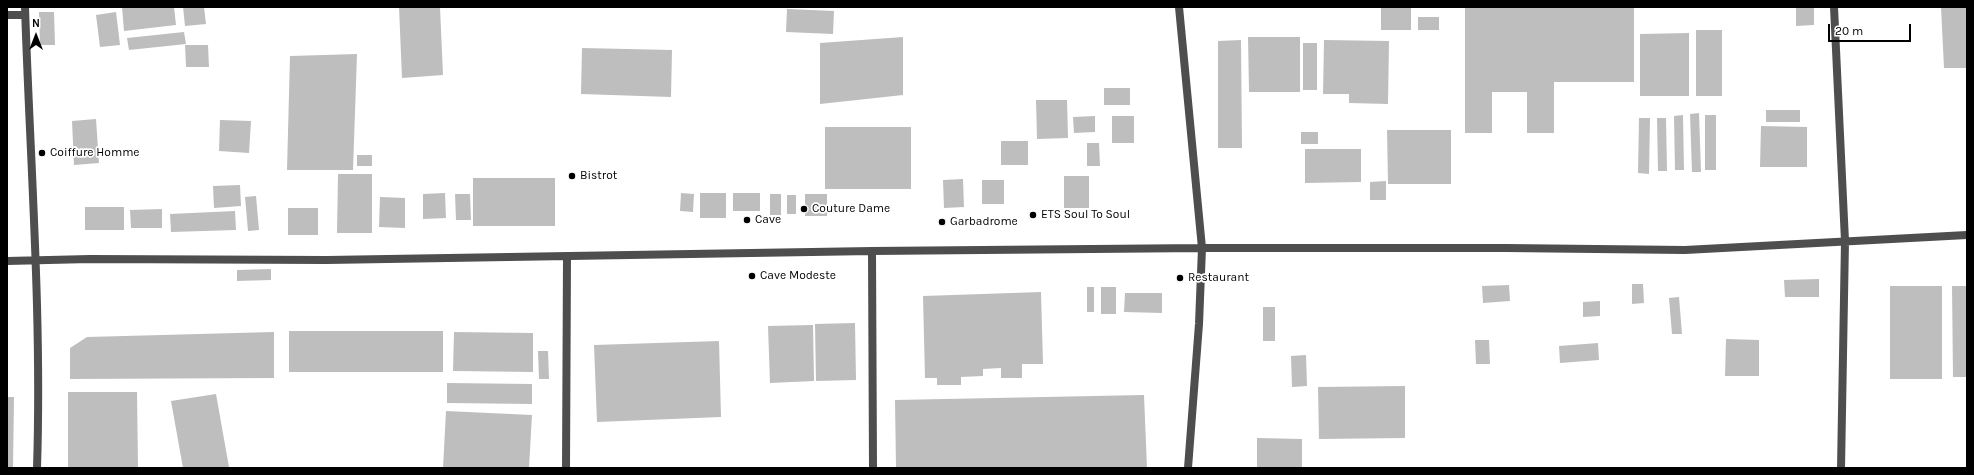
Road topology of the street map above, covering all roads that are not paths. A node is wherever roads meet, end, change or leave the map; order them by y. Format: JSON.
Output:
{"nodes":[{"id":1,"x":1179,"y":7,"type":"edge"},
{"id":2,"x":1834,"y":7,"type":"edge"},
{"id":3,"x":25,"y":11,"type":"edge"},
{"id":4,"x":7,"y":15,"type":"edge"},
{"id":5,"x":1967,"y":235,"type":"edge"},
{"id":6,"x":1845,"y":241,"type":"junction"},
{"id":7,"x":1202,"y":248,"type":"junction"},
{"id":8,"x":872,"y":251,"type":"junction"},
{"id":9,"x":567,"y":257,"type":"junction"},
{"id":10,"x":7,"y":260,"type":"edge"},
{"id":11,"x":34,"y":260,"type":"junction"},
{"id":12,"x":37,"y":468,"type":"edge"},
{"id":13,"x":566,"y":468,"type":"edge"},
{"id":14,"x":874,"y":468,"type":"edge"},
{"id":15,"x":1188,"y":468,"type":"edge"},
{"id":16,"x":1841,"y":468,"type":"edge"}],
"edges":[{"from":1,"to":7,"type":"street"},
{"from":2,"to":6,"type":"street"},
{"from":3,"to":4,"type":"street"},
{"from":3,"to":11,"type":"street"},
{"from":5,"to":6,"type":"street"},
{"from":6,"to":7,"type":"street"},
{"from":6,"to":16,"type":"street"},
{"from":7,"to":8,"type":"street"},
{"from":7,"to":15,"type":"street"},
{"from":8,"to":9,"type":"street"},
{"from":8,"to":14,"type":"street"},
{"from":9,"to":11,"type":"street"},
{"from":9,"to":13,"type":"street"},
{"from":10,"to":11,"type":"street"},
{"from":11,"to":12,"type":"street"}]}
